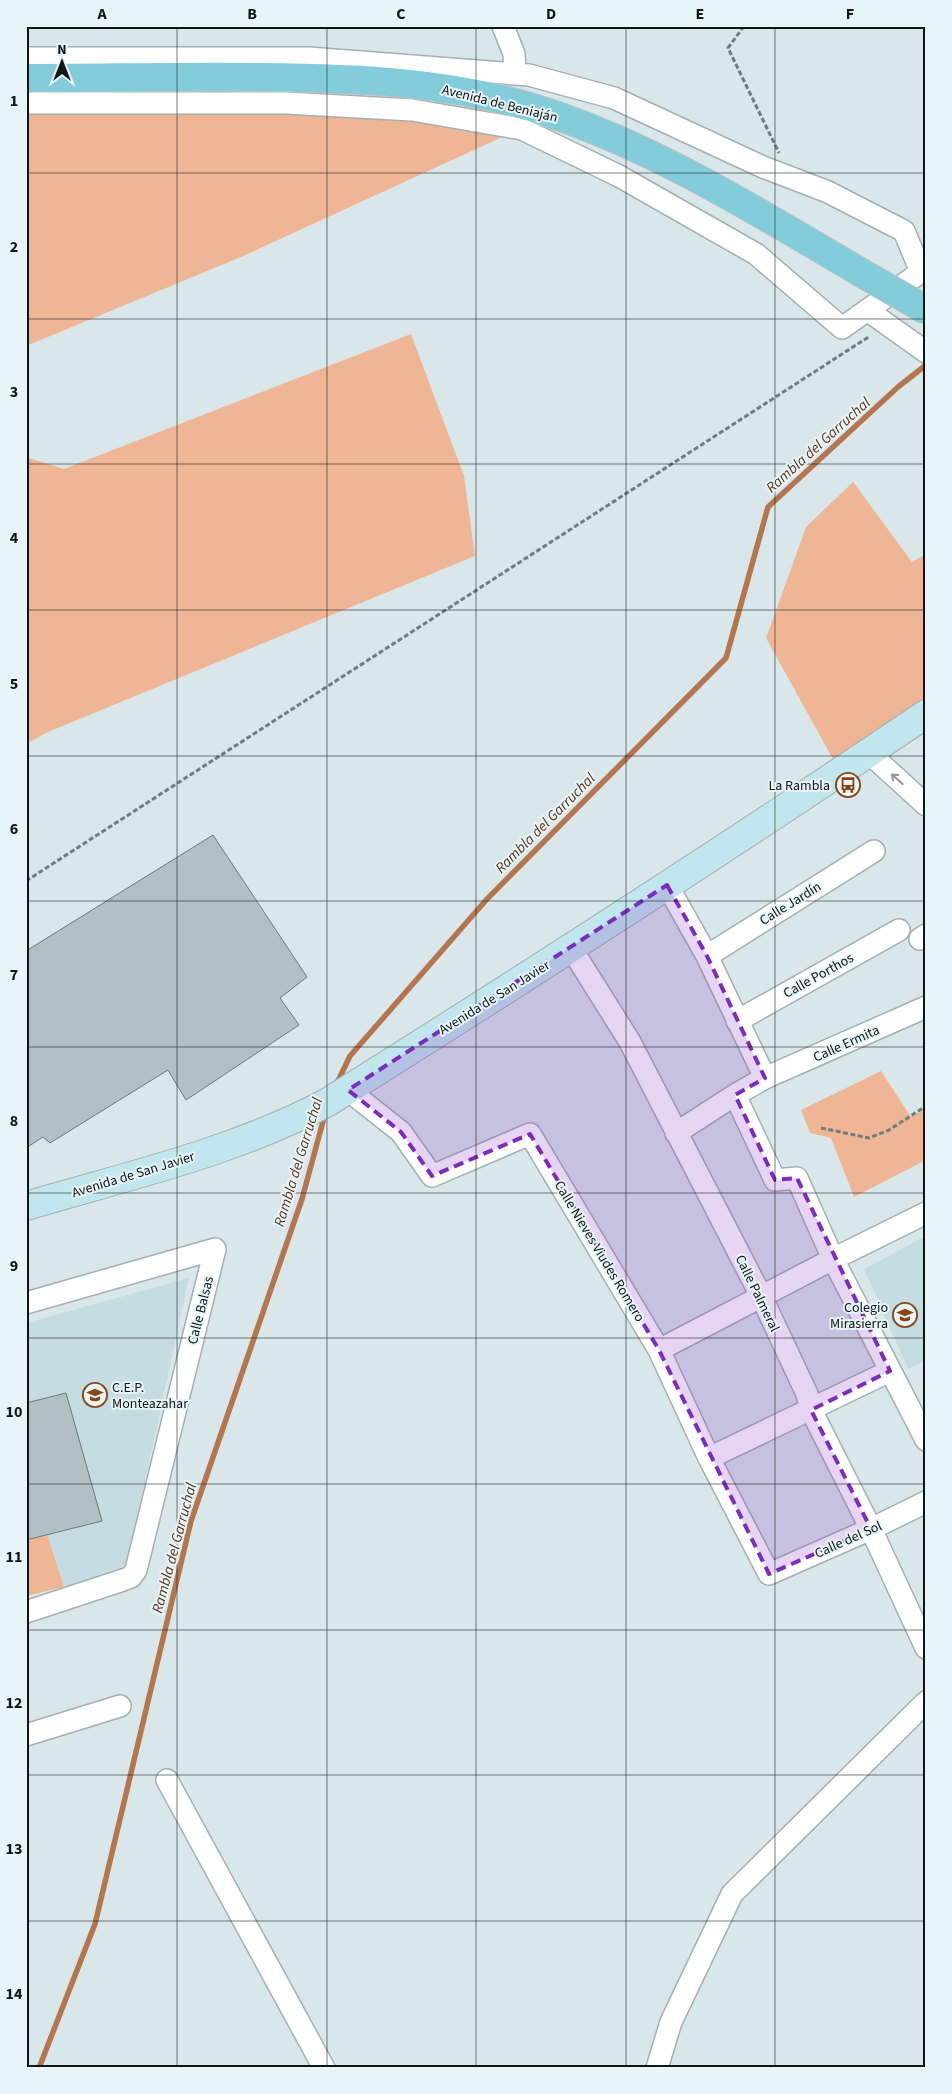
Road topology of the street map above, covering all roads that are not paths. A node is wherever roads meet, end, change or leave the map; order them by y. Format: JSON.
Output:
{"nodes":[{"id":1,"x":503,"y":26,"type":"edge"},
{"id":2,"x":26,"y":58,"type":"edge"},
{"id":3,"x":515,"y":74,"type":"junction"},
{"id":4,"x":26,"y":78,"type":"edge"},
{"id":5,"x":26,"y":103,"type":"edge"},
{"id":6,"x":867,"y":310,"type":"junction"},
{"id":7,"x":926,"y":310,"type":"edge"},
{"id":8,"x":926,"y":352,"type":"edge"},
{"id":9,"x":926,"y":714,"type":"edge"},
{"id":10,"x":869,"y":753,"type":"junction"},
{"id":11,"x":926,"y":805,"type":"edge"},
{"id":12,"x":874,"y":851,"type":"dead end"},
{"id":13,"x":667,"y":885,"type":"junction"},
{"id":14,"x":898,"y":930,"type":"dead end"},
{"id":15,"x":570,"y":948,"type":"junction"},
{"id":16,"x":707,"y":956,"type":"junction"},
{"id":17,"x":926,"y":1007,"type":"edge"},
{"id":18,"x":737,"y":1021,"type":"junction"},
{"id":19,"x":765,"y":1078,"type":"junction"},
{"id":20,"x":348,"y":1090,"type":"junction"},
{"id":21,"x":735,"y":1095,"type":"junction"},
{"id":22,"x":676,"y":1133,"type":"junction"},
{"id":23,"x":26,"y":1206,"type":"edge"},
{"id":24,"x":926,"y":1213,"type":"edge"},
{"id":25,"x":833,"y":1259,"type":"junction"},
{"id":26,"x":761,"y":1296,"type":"junction"},
{"id":27,"x":26,"y":1303,"type":"edge"},
{"id":28,"x":659,"y":1350,"type":"junction"},
{"id":29,"x":890,"y":1370,"type":"junction"},
{"id":30,"x":811,"y":1410,"type":"junction"},
{"id":31,"x":926,"y":1440,"type":"edge"},
{"id":32,"x":709,"y":1458,"type":"junction"},
{"id":33,"x":926,"y":1502,"type":"edge"},
{"id":34,"x":871,"y":1529,"type":"junction"},
{"id":35,"x":769,"y":1574,"type":"joint"},
{"id":36,"x":26,"y":1612,"type":"edge"},
{"id":37,"x":919,"y":1619,"type":"edge"},
{"id":38,"x":926,"y":1648,"type":"edge"},
{"id":39,"x":926,"y":1702,"type":"edge"},
{"id":40,"x":120,"y":1706,"type":"dead end"},
{"id":41,"x":26,"y":1735,"type":"edge"},
{"id":42,"x":167,"y":1780,"type":"dead end"},
{"id":43,"x":324,"y":2068,"type":"edge"},
{"id":44,"x":657,"y":2068,"type":"edge"}],
"edges":[{"from":1,"to":3,"type":"street"},
{"from":2,"to":3,"type":"street"},
{"from":3,"to":6,"type":"street"},
{"from":4,"to":7,"type":"main road","name":"Avenida de Beniaján","bridge":true},
{"from":5,"to":6,"type":"street"},
{"from":6,"to":8,"type":"street"},
{"from":9,"to":10,"type":"main road","name":"Avenida de San Javier"},
{"from":11,"to":10,"type":"street","one_way":true},
{"from":10,"to":13,"type":"main road","name":"Avenida de San Javier"},
{"from":12,"to":16,"type":"street","name":"Calle Jardín"},
{"from":13,"to":15,"type":"main road","name":"Avenida de San Javier"},
{"from":13,"to":16,"type":"street"},
{"from":14,"to":18,"type":"street","name":"Calle Porthos"},
{"from":15,"to":20,"type":"main road","name":"Avenida de San Javier"},
{"from":15,"to":22,"type":"street","name":"Calle Palmeral"},
{"from":16,"to":18,"type":"street"},
{"from":17,"to":19,"type":"street","name":"Calle Ermita"},
{"from":18,"to":19,"type":"street"},
{"from":19,"to":21,"type":"street","name":"Calle Ermita"},
{"from":20,"to":23,"type":"main road","name":"Avenida de San Javier"},
{"from":20,"to":28,"type":"street","name":"Calle Nieves Viudes Romero"},
{"from":21,"to":22,"type":"street","name":"Calle Ermita"},
{"from":21,"to":25,"type":"street"},
{"from":22,"to":26,"type":"street","name":"Calle Palmeral"},
{"from":24,"to":25,"type":"street"},
{"from":25,"to":26,"type":"street"},
{"from":25,"to":29,"type":"street"},
{"from":26,"to":28,"type":"street"},
{"from":26,"to":30,"type":"street","name":"Calle Palmeral"},
{"from":27,"to":36,"type":"street","name":"Calle Balsas"},
{"from":28,"to":32,"type":"street","name":"Calle Nieves Viudes Romero"},
{"from":29,"to":30,"type":"street"},
{"from":29,"to":31,"type":"street"},
{"from":30,"to":32,"type":"street"},
{"from":30,"to":34,"type":"street","name":"Calle Palmeral"},
{"from":32,"to":35,"type":"street","name":"Calle Nieves Viudes Romero"},
{"from":33,"to":34,"type":"street","name":"Calle del Sol"},
{"from":34,"to":35,"type":"street","name":"Calle del Sol"},
{"from":34,"to":37,"type":"street","name":"Calle Palmeral"},
{"from":37,"to":38,"type":"street","name":"Calle Palmeral"},
{"from":39,"to":44,"type":"street"},
{"from":40,"to":41,"type":"street"},
{"from":42,"to":43,"type":"street"}]}
